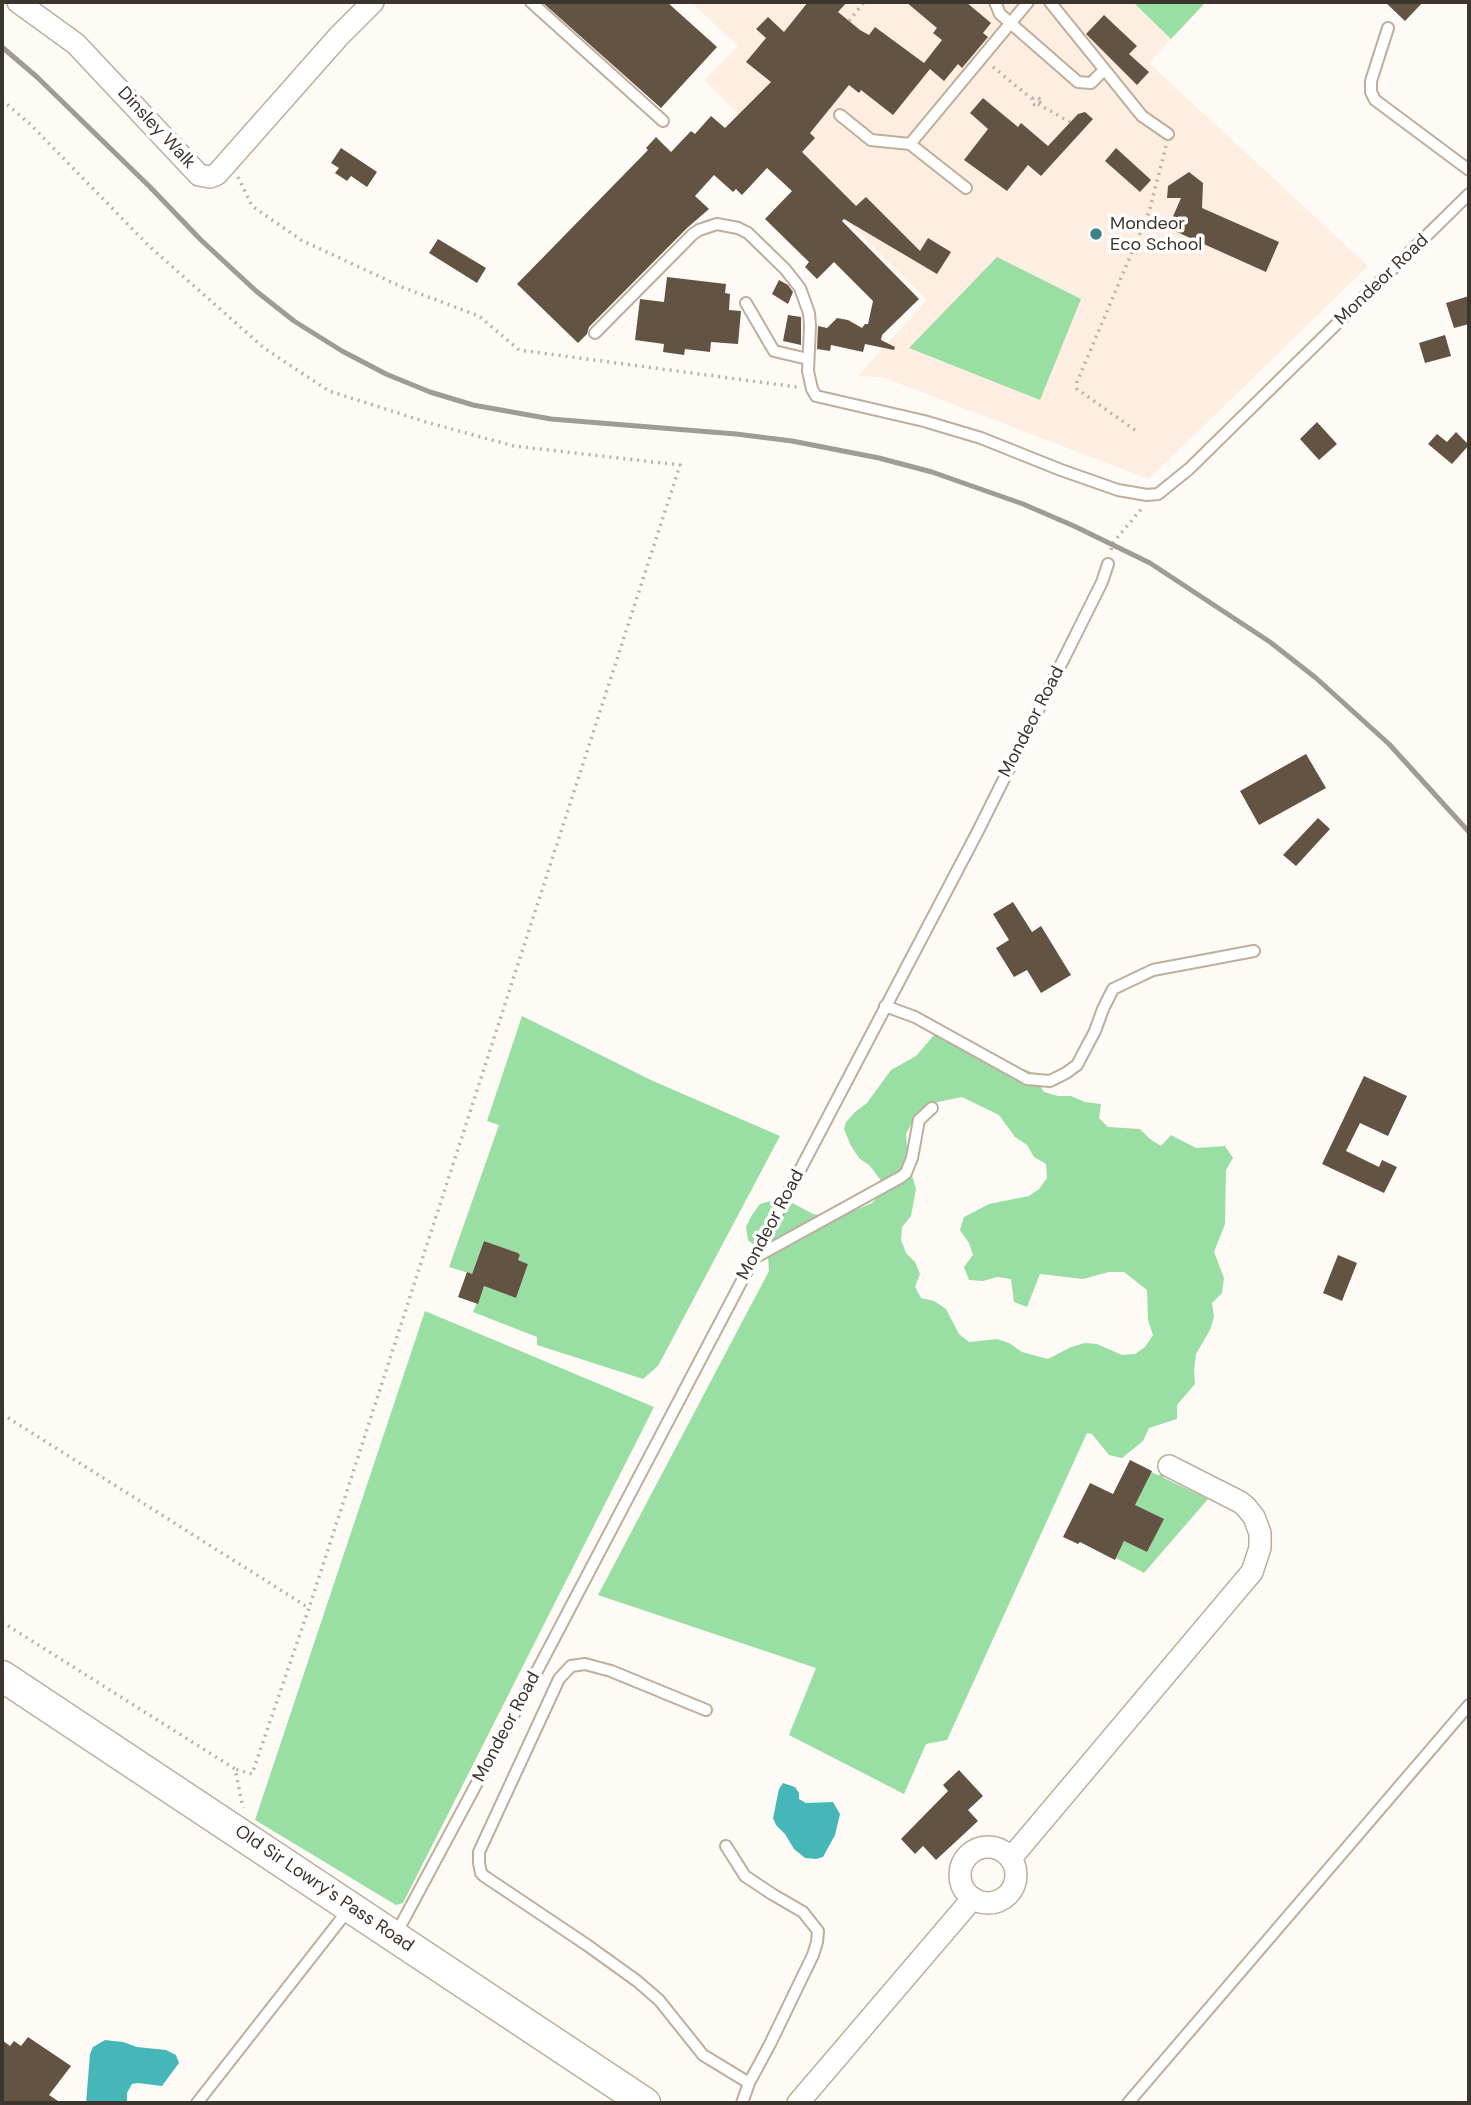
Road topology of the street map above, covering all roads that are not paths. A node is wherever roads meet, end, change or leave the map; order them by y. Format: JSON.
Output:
{"nodes":[{"id":1,"x":18,"y":2,"type":"edge"},
{"id":2,"x":373,"y":2,"type":"edge"},
{"id":3,"x":531,"y":2,"type":"edge"},
{"id":4,"x":995,"y":2,"type":"edge"},
{"id":5,"x":1028,"y":2,"type":"edge"},
{"id":6,"x":1050,"y":2,"type":"edge"},
{"id":7,"x":1011,"y":24,"type":"junction"},
{"id":8,"x":1388,"y":28,"type":"dead end"},
{"id":9,"x":1104,"y":69,"type":"junction"},
{"id":10,"x":840,"y":115,"type":"dead end"},
{"id":11,"x":663,"y":121,"type":"dead end"},
{"id":12,"x":1168,"y":134,"type":"road end"},
{"id":13,"x":910,"y":144,"type":"junction"},
{"id":14,"x":1469,"y":170,"type":"edge"},
{"id":15,"x":966,"y":188,"type":"dead end"},
{"id":16,"x":1469,"y":194,"type":"edge"},
{"id":17,"x":746,"y":303,"type":"dead end"},
{"id":18,"x":595,"y":333,"type":"dead end"},
{"id":19,"x":808,"y":359,"type":"junction"},
{"id":20,"x":1108,"y":564,"type":"road end"},
{"id":21,"x":1254,"y":951,"type":"dead end"},
{"id":22,"x":885,"y":1006,"type":"junction"},
{"id":23,"x":932,"y":1108,"type":"dead end"},
{"id":24,"x":754,"y":1258,"type":"junction"},
{"id":25,"x":1169,"y":1466,"type":"dead end"},
{"id":26,"x":2,"y":1676,"type":"edge"},
{"id":27,"x":1469,"y":1705,"type":"edge"},
{"id":28,"x":706,"y":1710,"type":"dead end"},
{"id":29,"x":726,"y":1846,"type":"dead end"},
{"id":30,"x":1011,"y":1858,"type":"junction"},
{"id":31,"x":973,"y":1898,"type":"junction"},
{"id":32,"x":350,"y":1907,"type":"junction"},
{"id":33,"x":394,"y":1936,"type":"junction"},
{"id":34,"x":749,"y":2083,"type":"junction"},
{"id":35,"x":197,"y":2103,"type":"edge"},
{"id":36,"x":645,"y":2103,"type":"edge"},
{"id":37,"x":742,"y":2103,"type":"edge"},
{"id":38,"x":798,"y":2103,"type":"edge"},
{"id":39,"x":1128,"y":2103,"type":"edge"}],
"edges":[{"from":1,"to":2,"type":"street","name":"Dinsley Walk"},
{"from":3,"to":11,"type":"lane"},
{"from":4,"to":7,"type":"lane"},
{"from":5,"to":7,"type":"lane"},
{"from":6,"to":9,"type":"lane"},
{"from":7,"to":9,"type":"lane"},
{"from":7,"to":13,"type":"lane"},
{"from":8,"to":14,"type":"lane"},
{"from":9,"to":12,"type":"lane"},
{"from":10,"to":13,"type":"lane"},
{"from":13,"to":15,"type":"lane"},
{"from":16,"to":19,"type":"lane","name":"Mondeor Road"},
{"from":17,"to":19,"type":"lane"},
{"from":18,"to":19,"type":"lane"},
{"from":20,"to":22,"type":"lane","name":"Mondeor Road"},
{"from":21,"to":22,"type":"lane"},
{"from":22,"to":24,"type":"lane","name":"Mondeor Road"},
{"from":23,"to":24,"type":"lane"},
{"from":24,"to":33,"type":"lane","name":"Mondeor Road"},
{"from":25,"to":30,"type":"street"},
{"from":26,"to":32,"type":"main road","name":"Old Sir Lowry's Pass Road"},
{"from":27,"to":39,"type":"lane"},
{"from":28,"to":34,"type":"lane"},
{"from":29,"to":34,"type":"lane"},
{"from":30,"to":31,"type":"street"},
{"from":30,"to":31,"type":"street"},
{"from":31,"to":38,"type":"street"},
{"from":32,"to":33,"type":"main road","name":"Old Sir Lowry's Pass Road"},
{"from":32,"to":35,"type":"lane"},
{"from":33,"to":36,"type":"main road","name":"Old Sir Lowry's Pass Road"},
{"from":34,"to":37,"type":"lane"}]}
